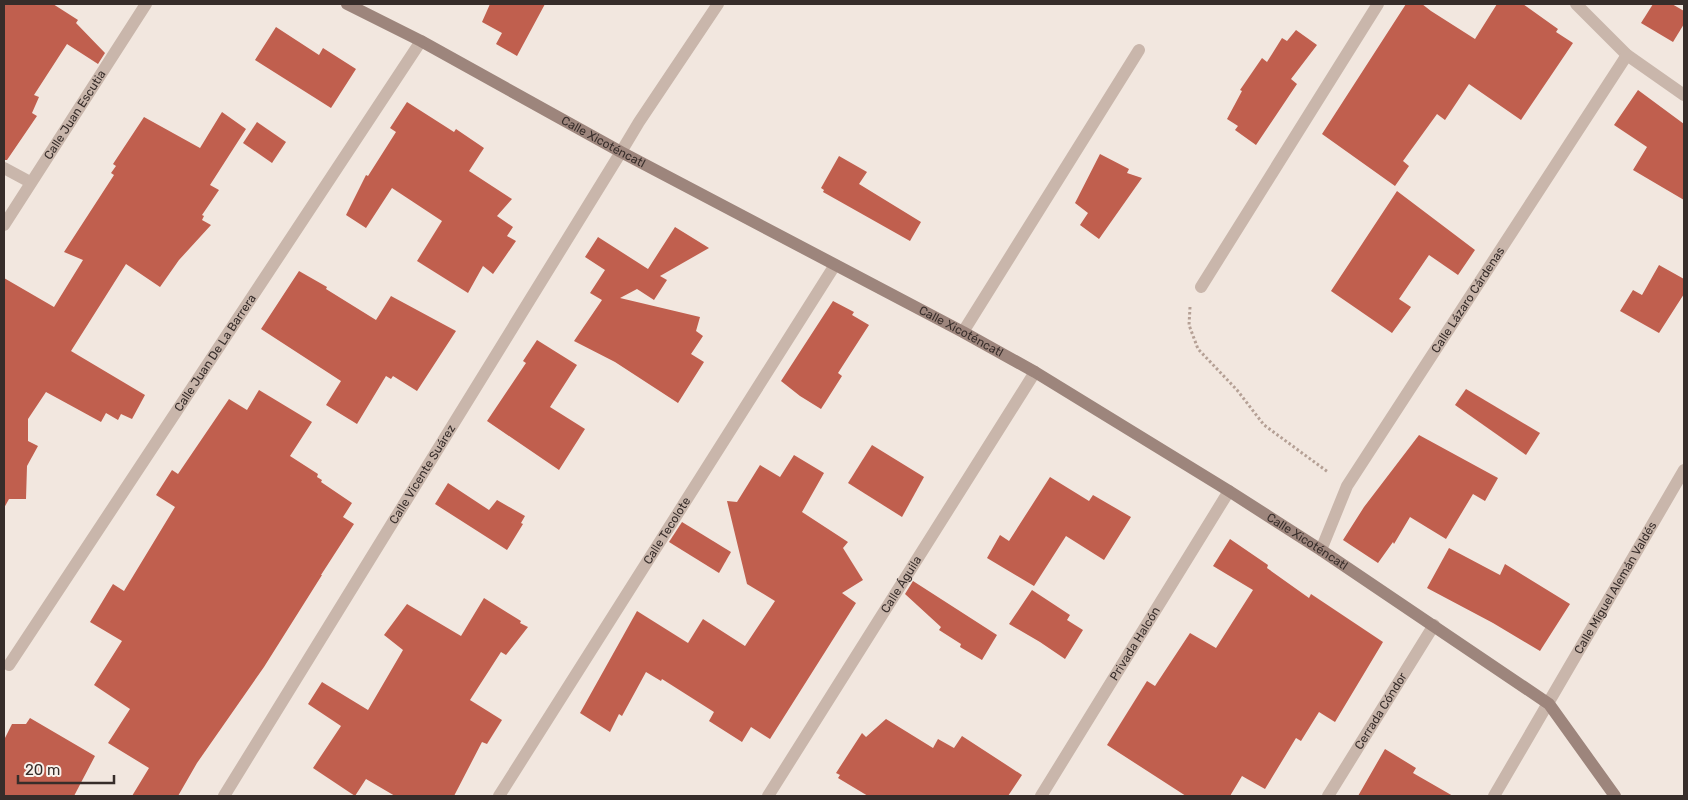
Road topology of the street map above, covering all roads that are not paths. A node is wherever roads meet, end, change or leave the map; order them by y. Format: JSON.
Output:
{"nodes":[{"id":1,"x":146,"y":4,"type":"edge"},
{"id":2,"x":347,"y":4,"type":"edge"},
{"id":3,"x":718,"y":4,"type":"edge"},
{"id":4,"x":1378,"y":4,"type":"edge"},
{"id":5,"x":1576,"y":4,"type":"edge"},
{"id":6,"x":421,"y":41,"type":"junction"},
{"id":7,"x":1139,"y":50,"type":"dead end"},
{"id":8,"x":1627,"y":56,"type":"junction"},
{"id":9,"x":1684,"y":95,"type":"edge"},
{"id":10,"x":621,"y":152,"type":"junction"},
{"id":11,"x":4,"y":168,"type":"edge"},
{"id":12,"x":30,"y":182,"type":"junction"},
{"id":13,"x":4,"y":225,"type":"edge"},
{"id":14,"x":835,"y":265,"type":"junction"},
{"id":15,"x":1201,"y":287,"type":"road end"},
{"id":16,"x":963,"y":332,"type":"junction"},
{"id":17,"x":1035,"y":372,"type":"junction"},
{"id":18,"x":1684,"y":470,"type":"edge"},
{"id":19,"x":1229,"y":491,"type":"junction"},
{"id":20,"x":1321,"y":550,"type":"junction"},
{"id":21,"x":1434,"y":626,"type":"junction"},
{"id":22,"x":9,"y":665,"type":"dead end"},
{"id":23,"x":1548,"y":704,"type":"junction"},
{"id":24,"x":224,"y":796,"type":"edge"},
{"id":25,"x":498,"y":796,"type":"edge"},
{"id":26,"x":768,"y":796,"type":"edge"},
{"id":27,"x":1041,"y":796,"type":"edge"},
{"id":28,"x":1328,"y":796,"type":"edge"},
{"id":29,"x":1494,"y":796,"type":"edge"},
{"id":30,"x":1615,"y":796,"type":"edge"}],
"edges":[{"from":1,"to":12,"type":"street","name":"Calle Juan Escutia"},
{"from":2,"to":6,"type":"main road","name":"Calle Xicoténcatl"},
{"from":3,"to":10,"type":"street","name":"Calle Vicente Suárez"},
{"from":4,"to":15,"type":"street"},
{"from":5,"to":8,"type":"street"},
{"from":6,"to":10,"type":"main road","name":"Calle Xicoténcatl"},
{"from":6,"to":22,"type":"street","name":"Calle Juan De La Barrera"},
{"from":7,"to":16,"type":"street"},
{"from":8,"to":9,"type":"street"},
{"from":8,"to":20,"type":"street","name":"Calle Lázaro Cárdenas"},
{"from":10,"to":14,"type":"main road","name":"Calle Xicoténcatl"},
{"from":10,"to":24,"type":"street","name":"Calle Vicente Suárez"},
{"from":11,"to":12,"type":"street"},
{"from":12,"to":13,"type":"street","name":"Calle Juan Escutia"},
{"from":14,"to":16,"type":"main road","name":"Calle Xicoténcatl"},
{"from":14,"to":25,"type":"street","name":"Calle Tecolote"},
{"from":16,"to":17,"type":"main road","name":"Calle Xicoténcatl"},
{"from":17,"to":19,"type":"main road","name":"Calle Xicoténcatl"},
{"from":17,"to":26,"type":"street","name":"Calle Águila"},
{"from":18,"to":23,"type":"street","name":"Calle Miguel Alemán Valdés"},
{"from":19,"to":20,"type":"main road","name":"Calle Xicoténcatl"},
{"from":19,"to":27,"type":"street","name":"Privada Halcón"},
{"from":20,"to":21,"type":"main road","name":"Calle Xicoténcatl"},
{"from":21,"to":23,"type":"main road","name":"Calle Xicoténcatl"},
{"from":21,"to":28,"type":"street","name":"Cerrada Cóndor"},
{"from":23,"to":29,"type":"street","name":"Calle Miguel Alemán Valdés"},
{"from":23,"to":30,"type":"main road","name":"Calle Xicoténcatl"}]}
